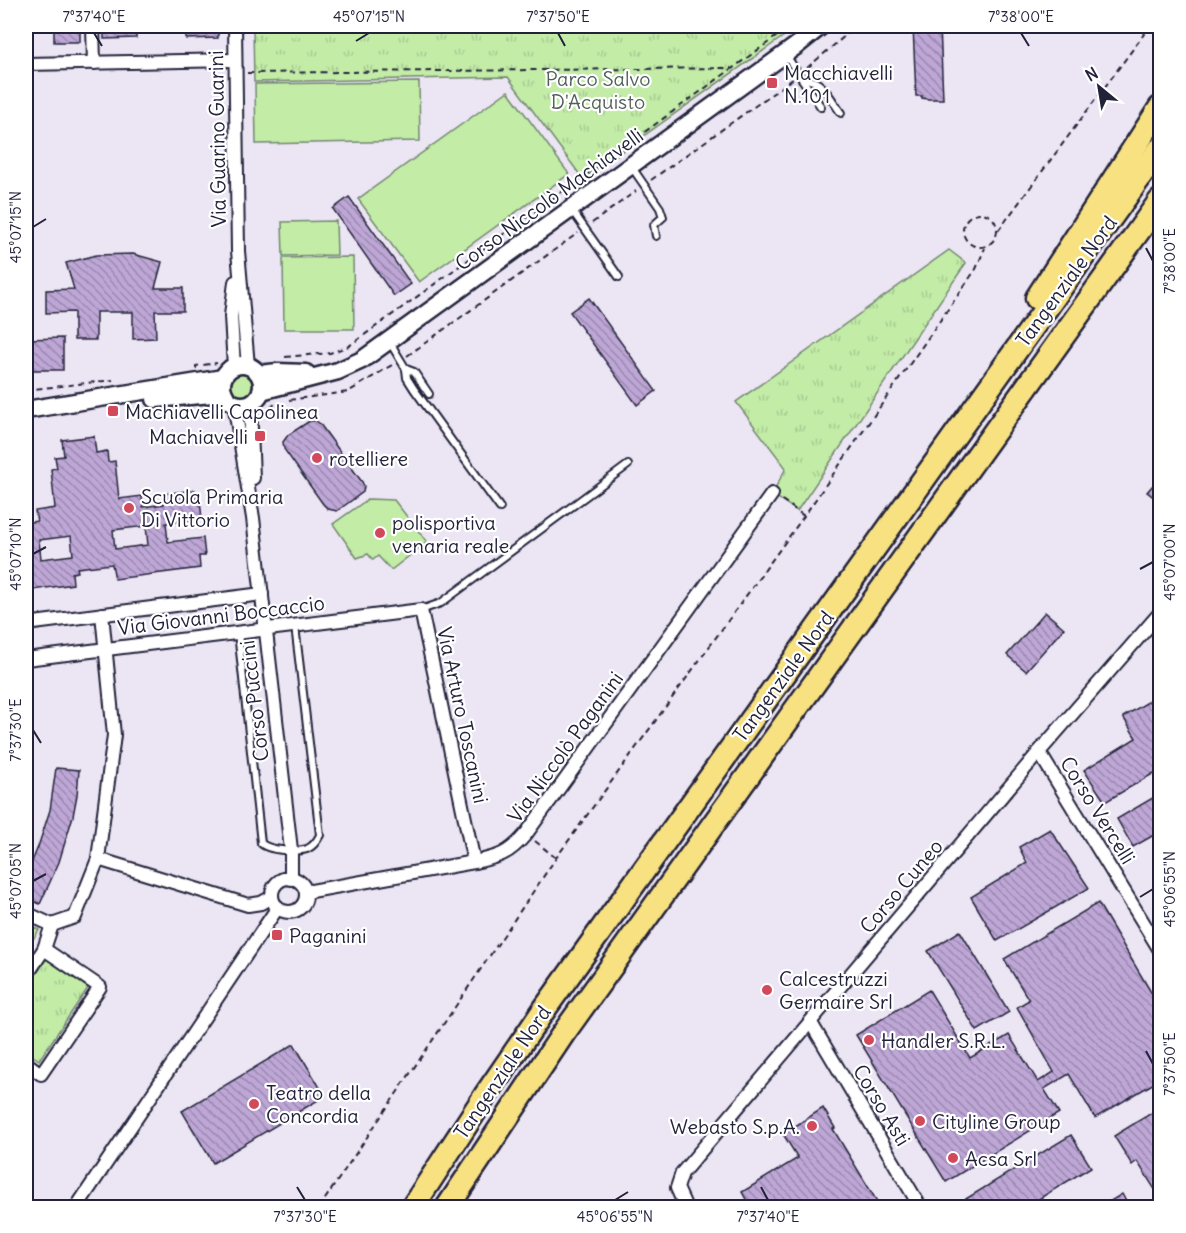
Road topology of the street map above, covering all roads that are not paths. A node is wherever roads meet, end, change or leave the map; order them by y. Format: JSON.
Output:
{"nodes":[{"id":1,"x":93,"y":26,"type":"edge"},
{"id":2,"x":235,"y":26,"type":"edge"},
{"id":3,"x":821,"y":26,"type":"edge"},
{"id":4,"x":785,"y":53,"type":"junction"},
{"id":5,"x":94,"y":63,"type":"junction"},
{"id":6,"x":26,"y":64,"type":"edge"},
{"id":7,"x":235,"y":67,"type":"junction"},
{"id":8,"x":801,"y":76,"type":"junction"},
{"id":9,"x":820,"y":107,"type":"dead end"},
{"id":10,"x":1161,"y":108,"type":"edge"},
{"id":11,"x":841,"y":112,"type":"dead end"},
{"id":12,"x":1161,"y":149,"type":"edge"},
{"id":13,"x":631,"y":165,"type":"junction"},
{"id":14,"x":1161,"y":201,"type":"edge"},
{"id":15,"x":571,"y":208,"type":"junction"},
{"id":16,"x":1161,"y":225,"type":"edge"},
{"id":17,"x":656,"y":236,"type":"dead end"},
{"id":18,"x":619,"y":277,"type":"dead end"},
{"id":19,"x":1082,"y":310,"type":"junction"},
{"id":20,"x":389,"y":341,"type":"junction"},
{"id":21,"x":406,"y":369,"type":"junction"},
{"id":22,"x":242,"y":384,"type":"junction"},
{"id":23,"x":429,"y":394,"type":"dead end"},
{"id":24,"x":26,"y":410,"type":"edge"},
{"id":25,"x":942,"y":454,"type":"junction"},
{"id":26,"x":628,"y":465,"type":"dead end"},
{"id":27,"x":772,"y":494,"type":"road end"},
{"id":28,"x":500,"y":508,"type":"dead end"},
{"id":29,"x":253,"y":518,"type":"joint"},
{"id":30,"x":262,"y":594,"type":"junction"},
{"id":31,"x":422,"y":610,"type":"junction"},
{"id":32,"x":1161,"y":613,"type":"edge"},
{"id":33,"x":102,"y":614,"type":"junction"},
{"id":34,"x":26,"y":624,"type":"edge"},
{"id":35,"x":295,"y":626,"type":"junction"},
{"id":36,"x":266,"y":629,"type":"junction"},
{"id":37,"x":238,"y":633,"type":"junction"},
{"id":38,"x":106,"y":649,"type":"junction"},
{"id":39,"x":26,"y":659,"type":"edge"},
{"id":40,"x":1039,"y":752,"type":"junction"},
{"id":41,"x":291,"y":850,"type":"junction"},
{"id":42,"x":98,"y":859,"type":"junction"},
{"id":43,"x":474,"y":862,"type":"junction"},
{"id":44,"x":291,"y":879,"type":"junction"},
{"id":45,"x":306,"y":892,"type":"junction"},
{"id":46,"x":275,"y":902,"type":"junction"},
{"id":47,"x":26,"y":913,"type":"edge"},
{"id":48,"x":52,"y":925,"type":"junction"},
{"id":49,"x":44,"y":949,"type":"junction"},
{"id":50,"x":1161,"y":950,"type":"edge"},
{"id":51,"x":26,"y":976,"type":"edge"},
{"id":52,"x":811,"y":1023,"type":"junction"},
{"id":53,"x":26,"y":1064,"type":"edge"},
{"id":54,"x":76,"y":1208,"type":"edge"},
{"id":55,"x":412,"y":1208,"type":"edge"},
{"id":56,"x":447,"y":1208,"type":"edge"},
{"id":57,"x":686,"y":1208,"type":"edge"},
{"id":58,"x":921,"y":1208,"type":"edge"}],
"edges":[{"from":1,"to":5,"type":"street"},
{"from":2,"to":7,"type":"street","name":"Via Guarino Guarini"},
{"from":3,"to":4,"type":"street","name":"Corso Niccolò Machiavelli"},
{"from":4,"to":8,"type":"lane"},
{"from":4,"to":13,"type":"street","name":"Corso Niccolò Machiavelli"},
{"from":5,"to":6,"type":"street"},
{"from":5,"to":7,"type":"street"},
{"from":7,"to":22,"type":"street","name":"Via Guarino Guarini"},
{"from":8,"to":9,"type":"lane"},
{"from":8,"to":11,"type":"lane"},
{"from":10,"to":25,"type":"highway"},
{"from":12,"to":25,"type":"highway","name":"Tangenziale Nord"},
{"from":13,"to":15,"type":"street","name":"Corso Niccolò Machiavelli"},
{"from":13,"to":17,"type":"lane"},
{"from":14,"to":19,"type":"highway","name":"Tangenziale Nord"},
{"from":15,"to":18,"type":"lane"},
{"from":15,"to":20,"type":"street","name":"Corso Niccolò Machiavelli"},
{"from":16,"to":19,"type":"highway"},
{"from":19,"to":56,"type":"highway","name":"Tangenziale Nord"},
{"from":20,"to":21,"type":"lane"},
{"from":20,"to":22,"type":"street","name":"Corso Niccolò Machiavelli"},
{"from":21,"to":23,"type":"lane"},
{"from":21,"to":28,"type":"lane"},
{"from":22,"to":24,"type":"street","name":"Corso Niccolò Machiavelli"},
{"from":22,"to":29,"type":"street","name":"Via Guarino Guarini"},
{"from":25,"to":55,"type":"highway","name":"Tangenziale Nord"},
{"from":26,"to":31,"type":"lane"},
{"from":27,"to":43,"type":"street","name":"Via Niccolò Paganini"},
{"from":29,"to":30,"type":"street","name":"Corso Puccini"},
{"from":30,"to":33,"type":"street","name":"Via Giovanni Boccaccio"},
{"from":30,"to":36,"type":"street","name":"Corso Puccini"},
{"from":31,"to":35,"type":"street","name":"Via Giovanni Boccaccio"},
{"from":31,"to":43,"type":"street","name":"Via Arturo Toscanini"},
{"from":32,"to":40,"type":"street","name":"Corso Cuneo"},
{"from":33,"to":34,"type":"street","name":"Via Giovanni Boccaccio"},
{"from":33,"to":38,"type":"street"},
{"from":35,"to":36,"type":"street","name":"Via Giovanni Boccaccio"},
{"from":35,"to":41,"type":"lane"},
{"from":36,"to":37,"type":"street","name":"Via Giovanni Boccaccio"},
{"from":36,"to":41,"type":"street","name":"Corso Puccini"},
{"from":37,"to":38,"type":"street","name":"Via Giovanni Boccaccio"},
{"from":37,"to":41,"type":"lane"},
{"from":38,"to":39,"type":"street","name":"Via Giovanni Boccaccio"},
{"from":38,"to":42,"type":"street"},
{"from":40,"to":50,"type":"street","name":"Corso Vercelli"},
{"from":40,"to":52,"type":"street","name":"Corso Cuneo"},
{"from":41,"to":44,"type":"street","name":"Corso Puccini"},
{"from":42,"to":46,"type":"street"},
{"from":42,"to":48,"type":"street"},
{"from":43,"to":45,"type":"street","name":"Via Niccolò Paganini"},
{"from":44,"to":45,"type":"street"},
{"from":44,"to":46,"type":"street"},
{"from":45,"to":46,"type":"street"},
{"from":46,"to":54,"type":"street"},
{"from":47,"to":48,"type":"street"},
{"from":48,"to":49,"type":"street"},
{"from":49,"to":51,"type":"street"},
{"from":49,"to":53,"type":"street"},
{"from":52,"to":57,"type":"street","name":"Corso Cuneo"},
{"from":52,"to":58,"type":"street","name":"Corso Asti"}]}
